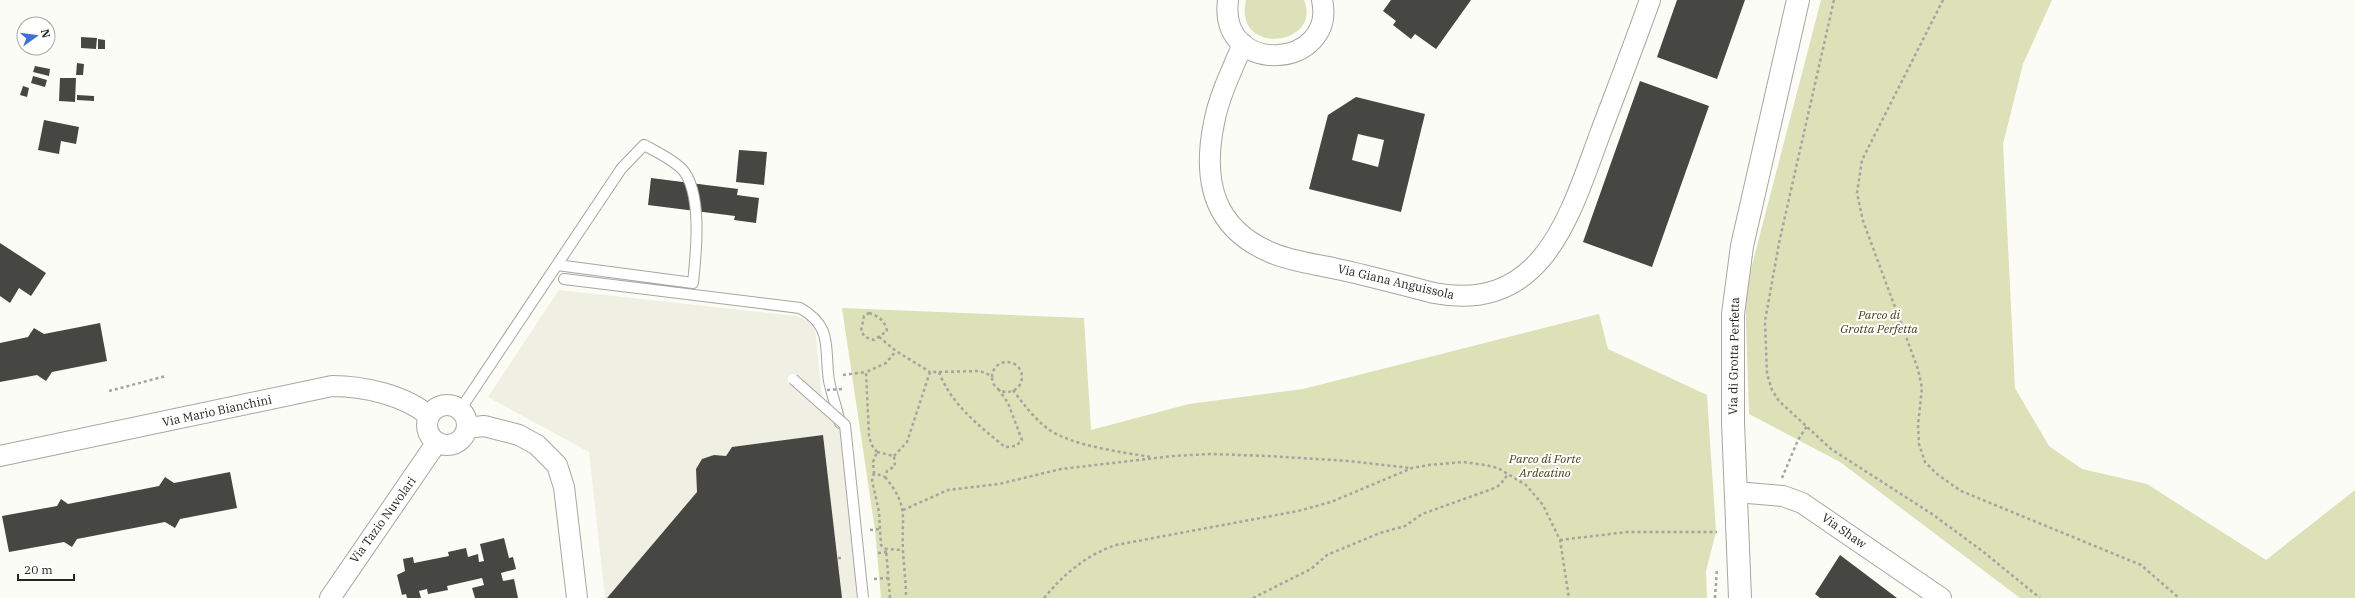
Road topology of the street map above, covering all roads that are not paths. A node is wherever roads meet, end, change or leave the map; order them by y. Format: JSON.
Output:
{"nodes":[{"id":1,"x":1228,"y":0,"type":"edge"},
{"id":2,"x":1322,"y":0,"type":"edge"},
{"id":3,"x":1650,"y":0,"type":"edge"},
{"id":4,"x":1798,"y":0,"type":"edge"},
{"id":5,"x":1243,"y":44,"type":"junction"},
{"id":6,"x":557,"y":265,"type":"junction"},
{"id":7,"x":564,"y":279,"type":"dead end"},
{"id":8,"x":793,"y":379,"type":"dead end"},
{"id":9,"x":429,"y":416,"type":"junction"},
{"id":10,"x":464,"y":419,"type":"junction"},
{"id":11,"x":437,"y":442,"type":"junction"},
{"id":12,"x":0,"y":456,"type":"edge"},
{"id":13,"x":1736,"y":492,"type":"junction"},
{"id":14,"x":330,"y":598,"type":"edge"},
{"id":15,"x":577,"y":598,"type":"edge"},
{"id":16,"x":862,"y":598,"type":"edge"},
{"id":17,"x":1740,"y":598,"type":"edge"},
{"id":18,"x":1941,"y":598,"type":"edge"}],
"edges":[{"from":1,"to":5,"type":"street"},
{"from":2,"to":5,"type":"street"},
{"from":3,"to":5,"type":"street","name":"Via Giana Anguissola"},
{"from":4,"to":13,"type":"street","name":"Via di Grotta Perfetta"},
{"from":6,"to":6,"type":"lane"},
{"from":6,"to":10,"type":"lane"},
{"from":7,"to":16,"type":"lane"},
{"from":8,"to":16,"type":"lane","bridge":true},
{"from":9,"to":10,"type":"street"},
{"from":9,"to":11,"type":"street"},
{"from":9,"to":12,"type":"street","name":"Via Mario Bianchini"},
{"from":10,"to":11,"type":"street"},
{"from":10,"to":15,"type":"street"},
{"from":11,"to":14,"type":"street","name":"Via Tazio Nuvolari"},
{"from":13,"to":17,"type":"street","name":"Via di Grotta Perfetta"},
{"from":13,"to":18,"type":"street","name":"Via Shaw"}]}
